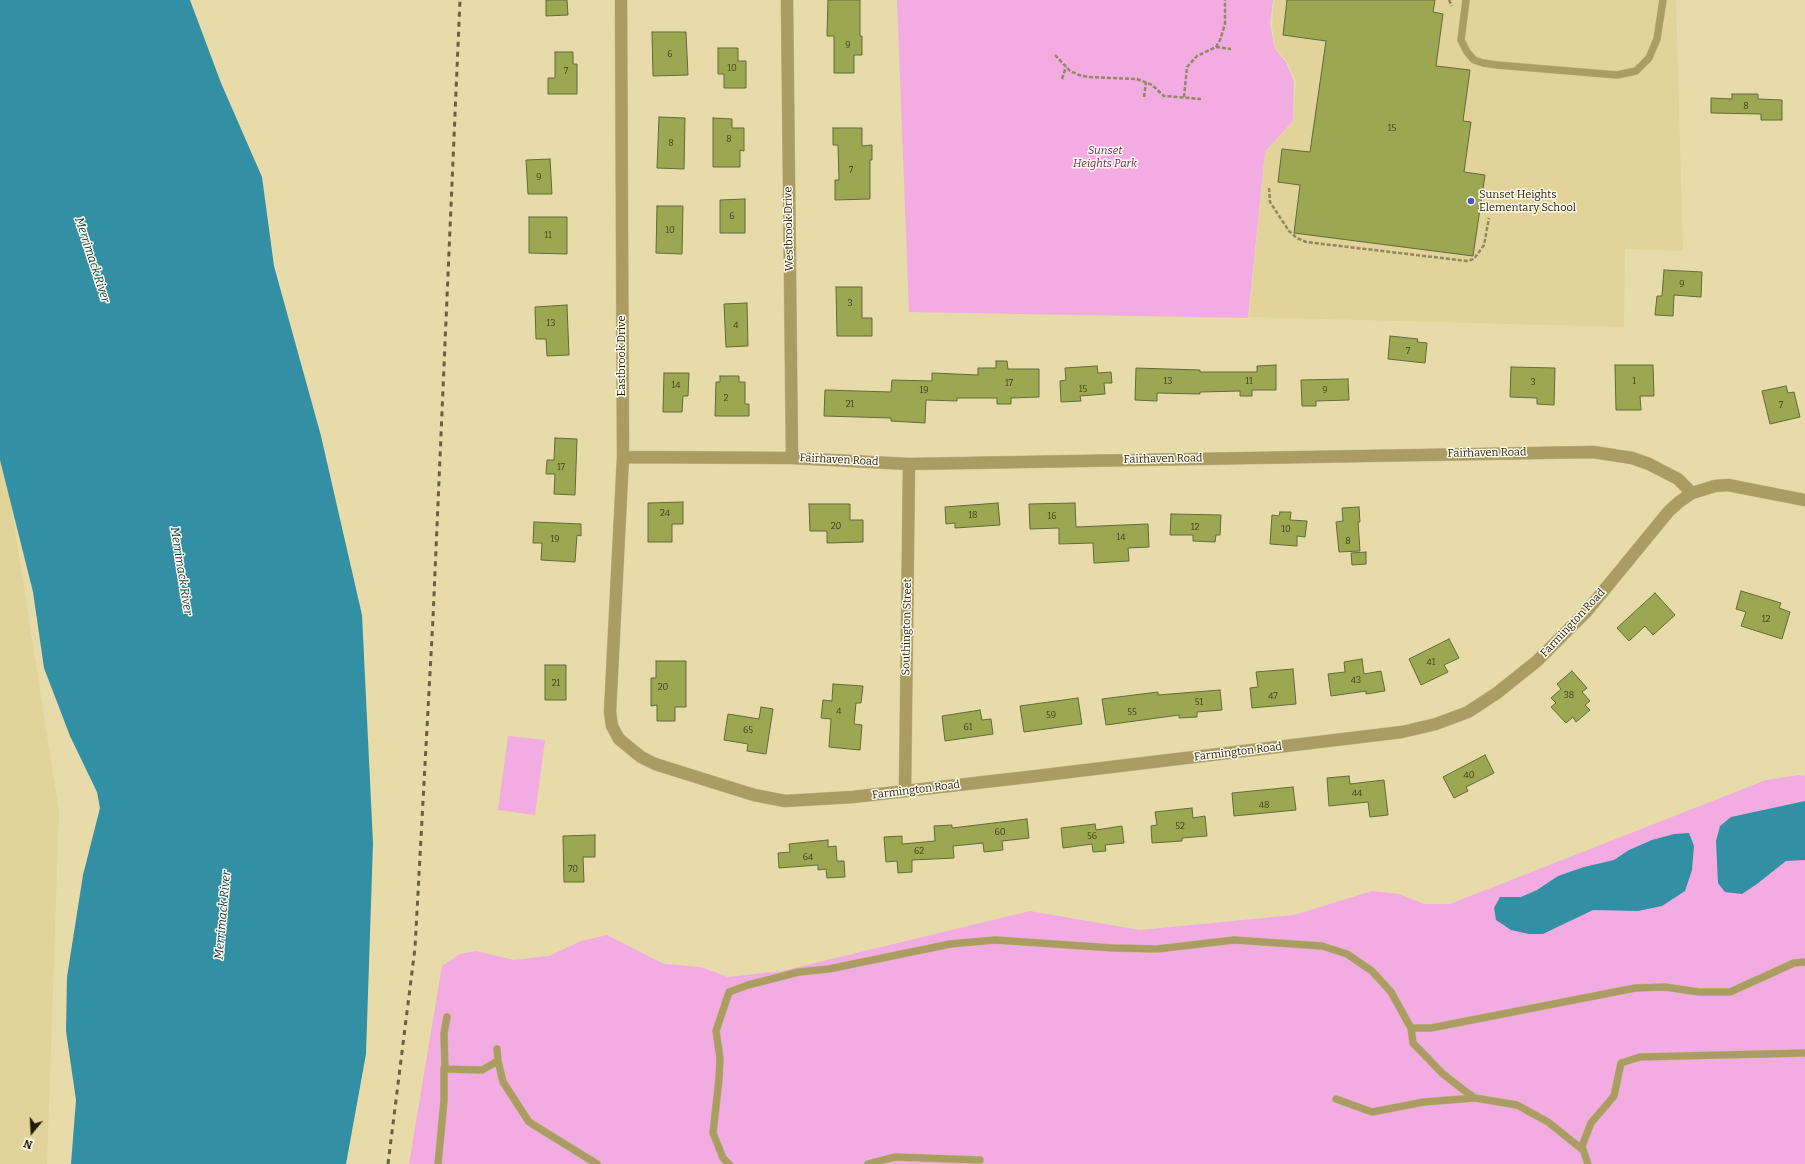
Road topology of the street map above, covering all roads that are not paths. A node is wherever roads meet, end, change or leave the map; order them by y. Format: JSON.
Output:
{"nodes":[{"id":1,"x":621,"y":0,"type":"edge"},
{"id":2,"x":787,"y":0,"type":"edge"},
{"id":3,"x":1466,"y":0,"type":"edge"},
{"id":4,"x":1663,"y":0,"type":"edge"},
{"id":5,"x":623,"y":457,"type":"junction"},
{"id":6,"x":792,"y":458,"type":"junction"},
{"id":7,"x":908,"y":464,"type":"junction"},
{"id":8,"x":1692,"y":493,"type":"junction"},
{"id":9,"x":1805,"y":500,"type":"edge"},
{"id":10,"x":610,"y":712,"type":"joint"},
{"id":11,"x":905,"y":791,"type":"junction"},
{"id":12,"x":1805,"y":962,"type":"edge"},
{"id":13,"x":447,"y":1017,"type":"dead end"},
{"id":14,"x":1411,"y":1028,"type":"junction"},
{"id":15,"x":496,"y":1049,"type":"dead end"},
{"id":16,"x":1805,"y":1053,"type":"edge"},
{"id":17,"x":498,"y":1061,"type":"junction"},
{"id":18,"x":445,"y":1069,"type":"junction"},
{"id":19,"x":1475,"y":1098,"type":"junction"},
{"id":20,"x":1336,"y":1099,"type":"dead end"},
{"id":21,"x":1583,"y":1150,"type":"junction"},
{"id":22,"x":980,"y":1160,"type":"dead end"},
{"id":23,"x":438,"y":1164,"type":"edge"},
{"id":24,"x":597,"y":1164,"type":"edge"},
{"id":25,"x":729,"y":1164,"type":"edge"},
{"id":26,"x":868,"y":1164,"type":"edge"},
{"id":27,"x":1588,"y":1164,"type":"edge"}],
"edges":[{"from":1,"to":5,"type":"street","name":"Eastbrook Drive"},
{"from":2,"to":6,"type":"street","name":"Westbrook Drive"},
{"from":3,"to":4,"type":"lane"},
{"from":5,"to":6,"type":"street","name":"Fairhaven Road"},
{"from":5,"to":10,"type":"street","name":"Eastbrook Drive"},
{"from":6,"to":7,"type":"street","name":"Fairhaven Road"},
{"from":7,"to":8,"type":"street","name":"Fairhaven Road"},
{"from":7,"to":11,"type":"street","name":"Southington Street"},
{"from":8,"to":9,"type":"street","name":"Farmington Road"},
{"from":8,"to":11,"type":"street","name":"Farmington Road"},
{"from":10,"to":11,"type":"street","name":"Farmington Road"},
{"from":12,"to":14,"type":"lane"},
{"from":13,"to":18,"type":"lane"},
{"from":14,"to":19,"type":"lane"},
{"from":14,"to":25,"type":"lane"},
{"from":15,"to":17,"type":"lane"},
{"from":16,"to":21,"type":"lane"},
{"from":17,"to":18,"type":"lane"},
{"from":17,"to":24,"type":"lane"},
{"from":18,"to":23,"type":"lane"},
{"from":19,"to":20,"type":"lane"},
{"from":19,"to":21,"type":"lane"},
{"from":21,"to":27,"type":"lane"},
{"from":22,"to":26,"type":"lane"}]}
